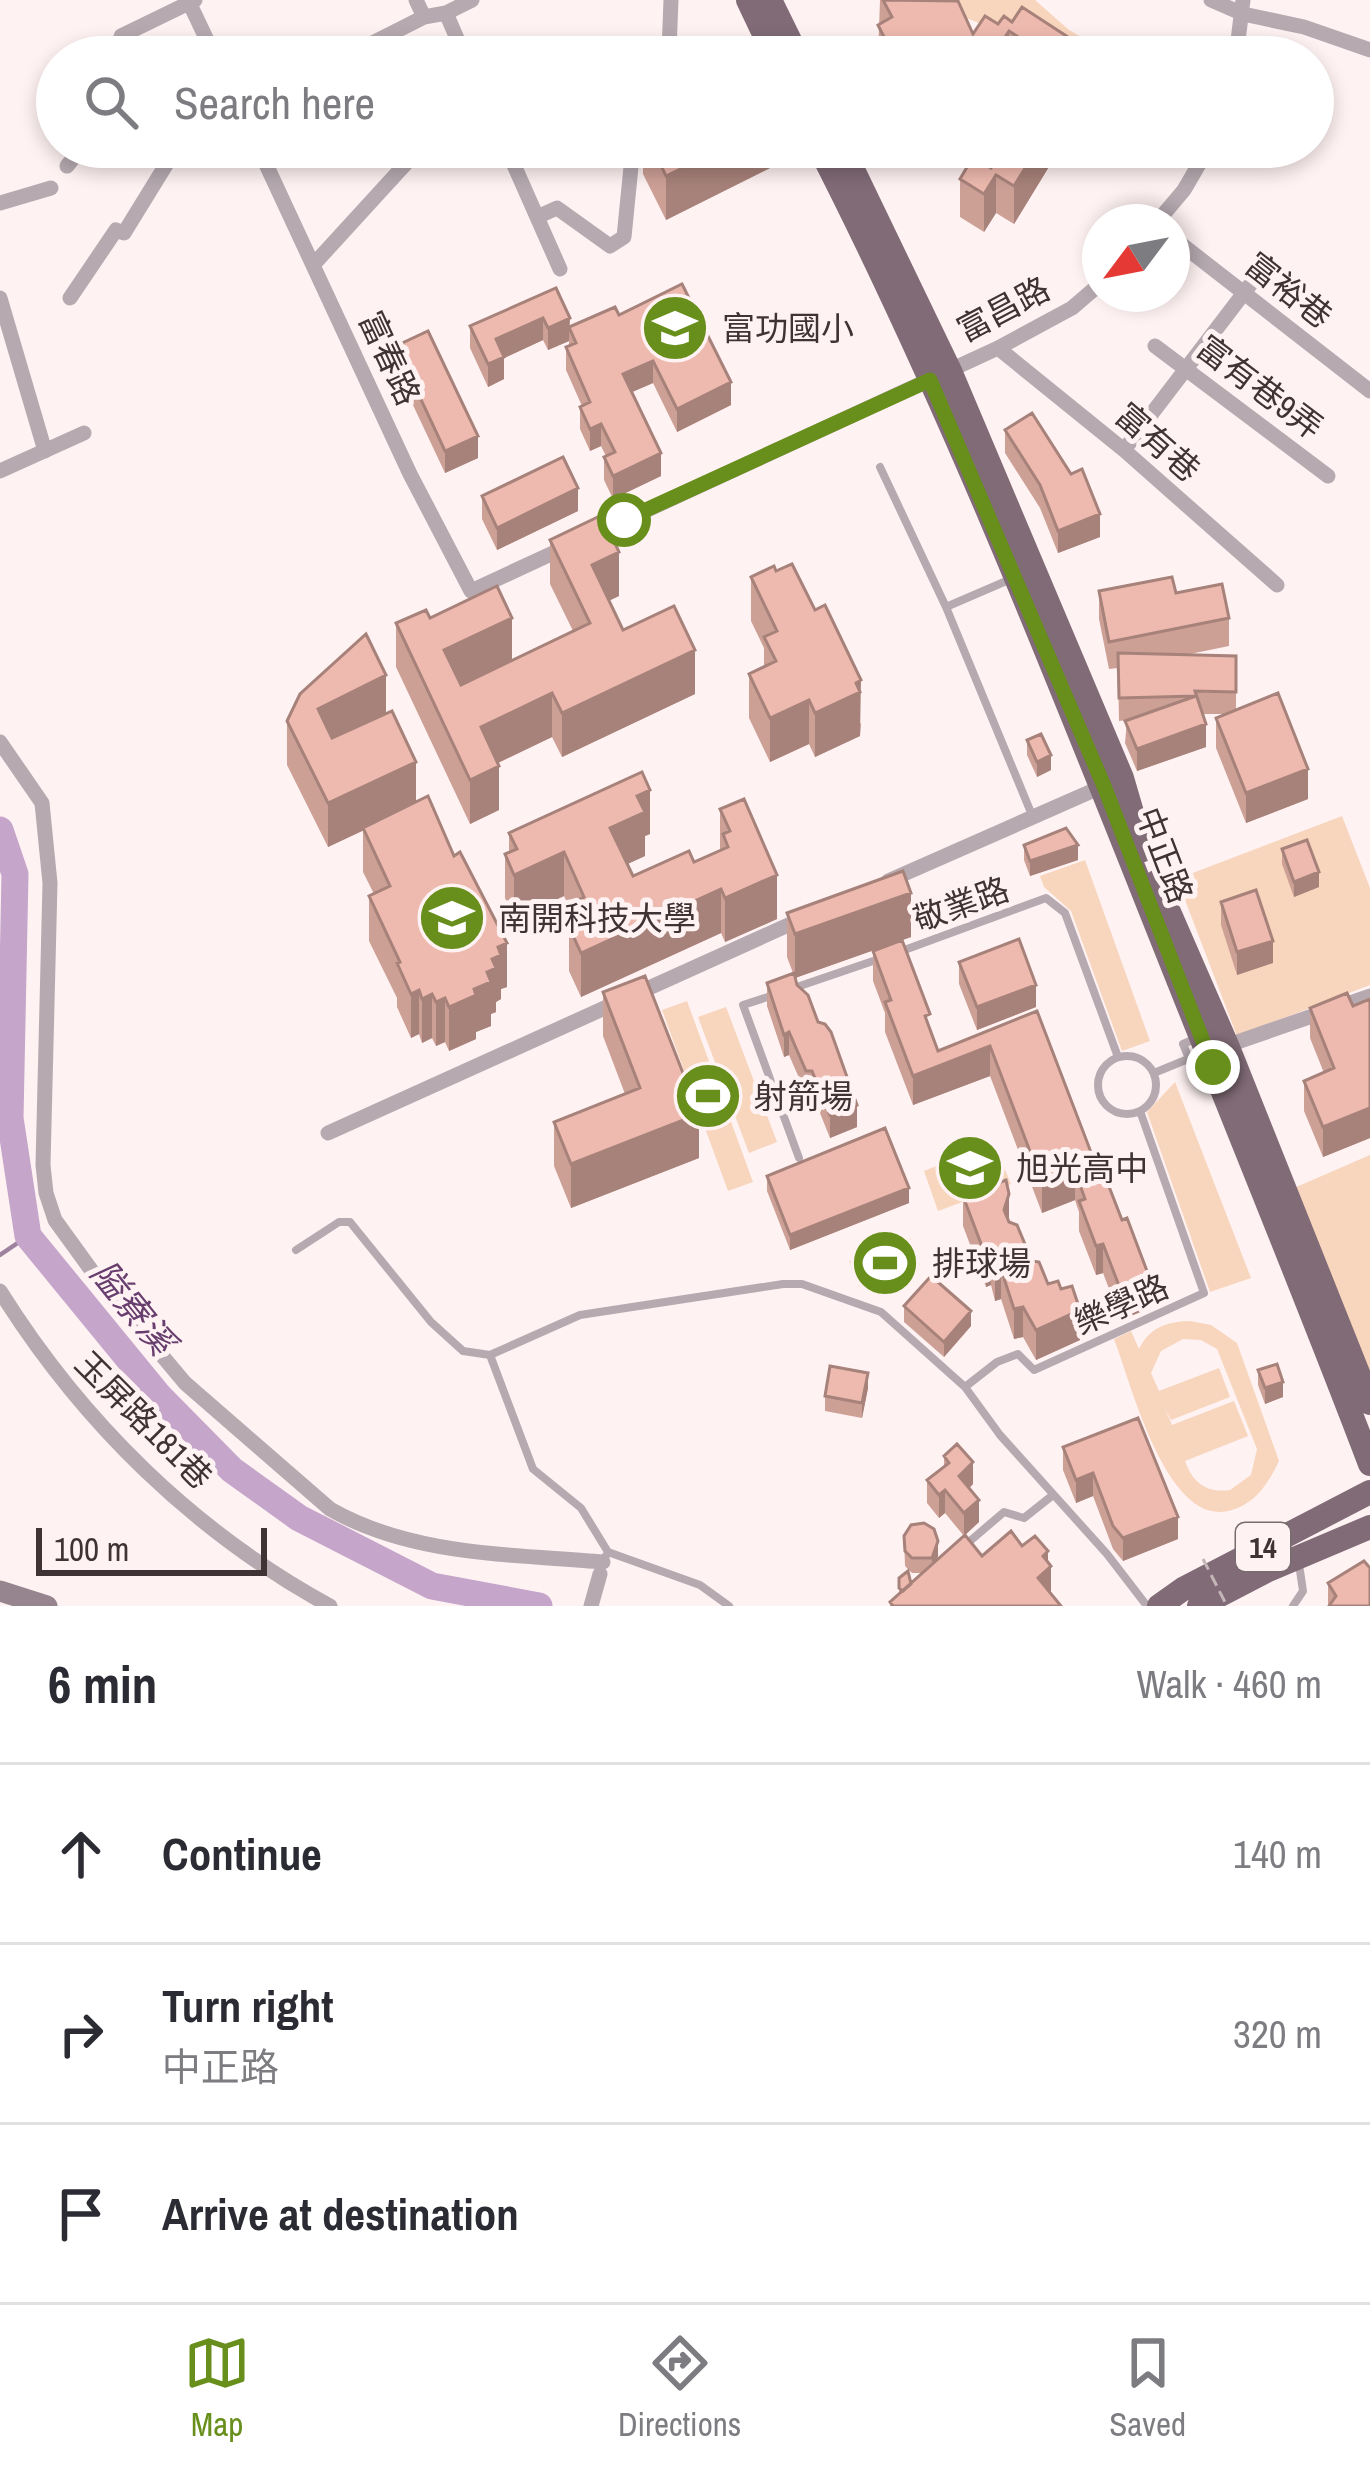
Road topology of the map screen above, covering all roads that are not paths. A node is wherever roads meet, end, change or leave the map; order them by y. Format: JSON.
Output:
{"nodes":[{"id":1,"x":416,"y":0,"type":"edge"},
{"id":2,"x":472,"y":0,"type":"edge"},
{"id":3,"x":671,"y":0,"type":"edge"},
{"id":4,"x":748,"y":0,"type":"edge"},
{"id":5,"x":770,"y":0,"type":"edge"},
{"id":6,"x":1211,"y":0,"type":"edge"},
{"id":7,"x":191,"y":1,"type":"edge"},
{"id":8,"x":1243,"y":7,"type":"edge"},
{"id":9,"x":446,"y":13,"type":"junction"},
{"id":10,"x":424,"y":17,"type":"junction"},
{"id":11,"x":123,"y":36,"type":"edge"},
{"id":12,"x":206,"y":36,"type":"edge"},
{"id":13,"x":386,"y":36,"type":"edge"},
{"id":14,"x":456,"y":36,"type":"edge"},
{"id":15,"x":670,"y":36,"type":"edge"},
{"id":16,"x":765,"y":36,"type":"edge"},
{"id":17,"x":788,"y":36,"type":"edge"},
{"id":18,"x":1330,"y":36,"type":"edge"},
{"id":19,"x":1334,"y":37,"type":"edge"},
{"id":20,"x":1370,"y":50,"type":"edge"},
{"id":21,"x":163,"y":168,"type":"edge"},
{"id":22,"x":268,"y":168,"type":"edge"},
{"id":23,"x":402,"y":168,"type":"edge"},
{"id":24,"x":514,"y":168,"type":"edge"},
{"id":25,"x":631,"y":168,"type":"edge"},
{"id":26,"x":830,"y":168,"type":"edge"},
{"id":27,"x":851,"y":168,"type":"edge"},
{"id":28,"x":1197,"y":168,"type":"edge"},
{"id":29,"x":51,"y":188,"type":"dead end"},
{"id":30,"x":0,"y":203,"type":"edge"},
{"id":31,"x":1172,"y":204,"type":"edge"},
{"id":32,"x":537,"y":217,"type":"junction"},
{"id":33,"x":1190,"y":251,"type":"edge"},
{"id":34,"x":1270,"y":260,"type":"dead end"},
{"id":35,"x":314,"y":264,"type":"junction"},
{"id":36,"x":560,"y":268,"type":"dead end"},
{"id":37,"x":1244,"y":293,"type":"junction"},
{"id":38,"x":0,"y":298,"type":"edge"},
{"id":39,"x":70,"y":298,"type":"dead end"},
{"id":40,"x":1082,"y":299,"type":"edge"},
{"id":41,"x":1155,"y":346,"type":"dead end"},
{"id":42,"x":998,"y":348,"type":"junction"},
{"id":43,"x":1185,"y":368,"type":"junction"},
{"id":44,"x":940,"y":375,"type":"junction"},
{"id":45,"x":1370,"y":392,"type":"edge"},
{"id":46,"x":84,"y":434,"type":"dead end"},
{"id":47,"x":45,"y":451,"type":"junction"},
{"id":48,"x":1124,"y":451,"type":"junction"},
{"id":49,"x":880,"y":467,"type":"dead end"},
{"id":50,"x":0,"y":471,"type":"edge"},
{"id":51,"x":1328,"y":476,"type":"dead end"},
{"id":52,"x":1025,"y":572,"type":"junction"},
{"id":53,"x":1277,"y":585,"type":"dead end"},
{"id":54,"x":471,"y":591,"type":"joint"},
{"id":55,"x":946,"y":607,"type":"junction"},
{"id":56,"x":0,"y":742,"type":"edge"},
{"id":57,"x":1113,"y":782,"type":"junction"},
{"id":58,"x":1033,"y":816,"type":"junction"},
{"id":59,"x":882,"y":884,"type":"edge"},
{"id":60,"x":817,"y":912,"type":"edge"},
{"id":61,"x":1370,"y":996,"type":"edge"},
{"id":62,"x":1207,"y":1052,"type":"junction"},
{"id":63,"x":1118,"y":1057,"type":"junction"},
{"id":64,"x":1154,"y":1073,"type":"junction"},
{"id":65,"x":1141,"y":1111,"type":"junction"},
{"id":66,"x":328,"y":1133,"type":"dead end"},
{"id":67,"x":799,"y":1159,"type":"edge"},
{"id":68,"x":296,"y":1250,"type":"dead end"},
{"id":69,"x":0,"y":1291,"type":"edge"},
{"id":70,"x":490,"y":1355,"type":"junction"},
{"id":71,"x":964,"y":1388,"type":"junction"},
{"id":72,"x":1368,"y":1392,"type":"edge"},
{"id":73,"x":1370,"y":1465,"type":"edge"},
{"id":74,"x":1370,"y":1492,"type":"edge"},
{"id":75,"x":1053,"y":1496,"type":"junction"},
{"id":76,"x":1370,"y":1526,"type":"edge"},
{"id":77,"x":970,"y":1541,"type":"edge"},
{"id":78,"x":1298,"y":1557,"type":"junction"},
{"id":79,"x":604,"y":1563,"type":"junction"},
{"id":80,"x":0,"y":1591,"type":"edge"},
{"id":81,"x":47,"y":1606,"type":"edge"},
{"id":82,"x":330,"y":1606,"type":"edge"},
{"id":83,"x":591,"y":1606,"type":"edge"},
{"id":84,"x":729,"y":1606,"type":"edge"},
{"id":85,"x":1148,"y":1606,"type":"edge"},
{"id":86,"x":1159,"y":1606,"type":"edge"},
{"id":87,"x":1199,"y":1606,"type":"edge"},
{"id":88,"x":1293,"y":1606,"type":"edge"}],
"edges":[{"from":1,"to":10,"type":"street"},
{"from":2,"to":9,"type":"street"},
{"from":3,"to":15,"type":"street"},
{"from":4,"to":16,"type":"main road"},
{"from":5,"to":17,"type":"main road"},
{"from":6,"to":8,"type":"street"},
{"from":7,"to":11,"type":"street"},
{"from":7,"to":12,"type":"street"},
{"from":8,"to":18,"type":"street"},
{"from":9,"to":10,"type":"street"},
{"from":9,"to":14,"type":"street"},
{"from":10,"to":13,"type":"street"},
{"from":19,"to":20,"type":"street"},
{"from":21,"to":39,"type":"street"},
{"from":22,"to":35,"type":"street","name":"富春路"},
{"from":23,"to":35,"type":"street"},
{"from":24,"to":32,"type":"street"},
{"from":25,"to":32,"type":"street"},
{"from":26,"to":44,"type":"main road","name":"中正路"},
{"from":27,"to":44,"type":"main road","name":"中正路"},
{"from":28,"to":31,"type":"street"},
{"from":29,"to":30,"type":"street"},
{"from":32,"to":36,"type":"street"},
{"from":33,"to":37,"type":"street","name":"富裕巷"},
{"from":34,"to":37,"type":"street"},
{"from":35,"to":54,"type":"street","name":"富春路"},
{"from":37,"to":43,"type":"street"},
{"from":37,"to":45,"type":"street","name":"富裕巷"},
{"from":38,"to":47,"type":"street"},
{"from":40,"to":42,"type":"street","name":"富昌路"},
{"from":41,"to":43,"type":"street","name":"富有巷9弄"},
{"from":42,"to":44,"type":"street","name":"富昌路"},
{"from":42,"to":48,"type":"street","name":"富有巷"},
{"from":43,"to":48,"type":"street"},
{"from":43,"to":51,"type":"street","name":"富有巷9弄"},
{"from":44,"to":52,"type":"main road","name":"中正路"},
{"from":44,"to":54,"type":"street","name":"富昌路"},
{"from":46,"to":47,"type":"street"},
{"from":47,"to":50,"type":"street"},
{"from":48,"to":53,"type":"street","name":"富有巷"},
{"from":49,"to":55,"type":"lane"},
{"from":52,"to":55,"type":"lane"},
{"from":52,"to":57,"type":"main road","name":"中正路"},
{"from":55,"to":58,"type":"lane"},
{"from":56,"to":79,"type":"street"},
{"from":57,"to":58,"type":"street"},
{"from":57,"to":62,"type":"main road","name":"中正路"},
{"from":58,"to":59,"type":"street"},
{"from":60,"to":66,"type":"street"},
{"from":61,"to":62,"type":"street"},
{"from":62,"to":64,"type":"lane"},
{"from":62,"to":72,"type":"main road","name":"中正路"},
{"from":62,"to":73,"type":"main road","name":"中正路"},
{"from":63,"to":64,"type":"lane"},
{"from":63,"to":65,"type":"lane"},
{"from":63,"to":67,"type":"lane","name":"敬業路"},
{"from":64,"to":65,"type":"lane"},
{"from":65,"to":71,"type":"lane","name":"樂學路"},
{"from":68,"to":70,"type":"lane"},
{"from":69,"to":82,"type":"street","name":"玉屏路181巷"},
{"from":70,"to":71,"type":"lane"},
{"from":70,"to":79,"type":"lane"},
{"from":71,"to":75,"type":"lane"},
{"from":74,"to":86,"type":"main road","number":"14"},
{"from":75,"to":77,"type":"lane"},
{"from":75,"to":85,"type":"lane"},
{"from":76,"to":78,"type":"main road","number":"14"},
{"from":78,"to":87,"type":"main road","number":"14"},
{"from":78,"to":88,"type":"lane"},
{"from":79,"to":83,"type":"street"},
{"from":79,"to":84,"type":"lane"},
{"from":80,"to":81,"type":"street"}]}
